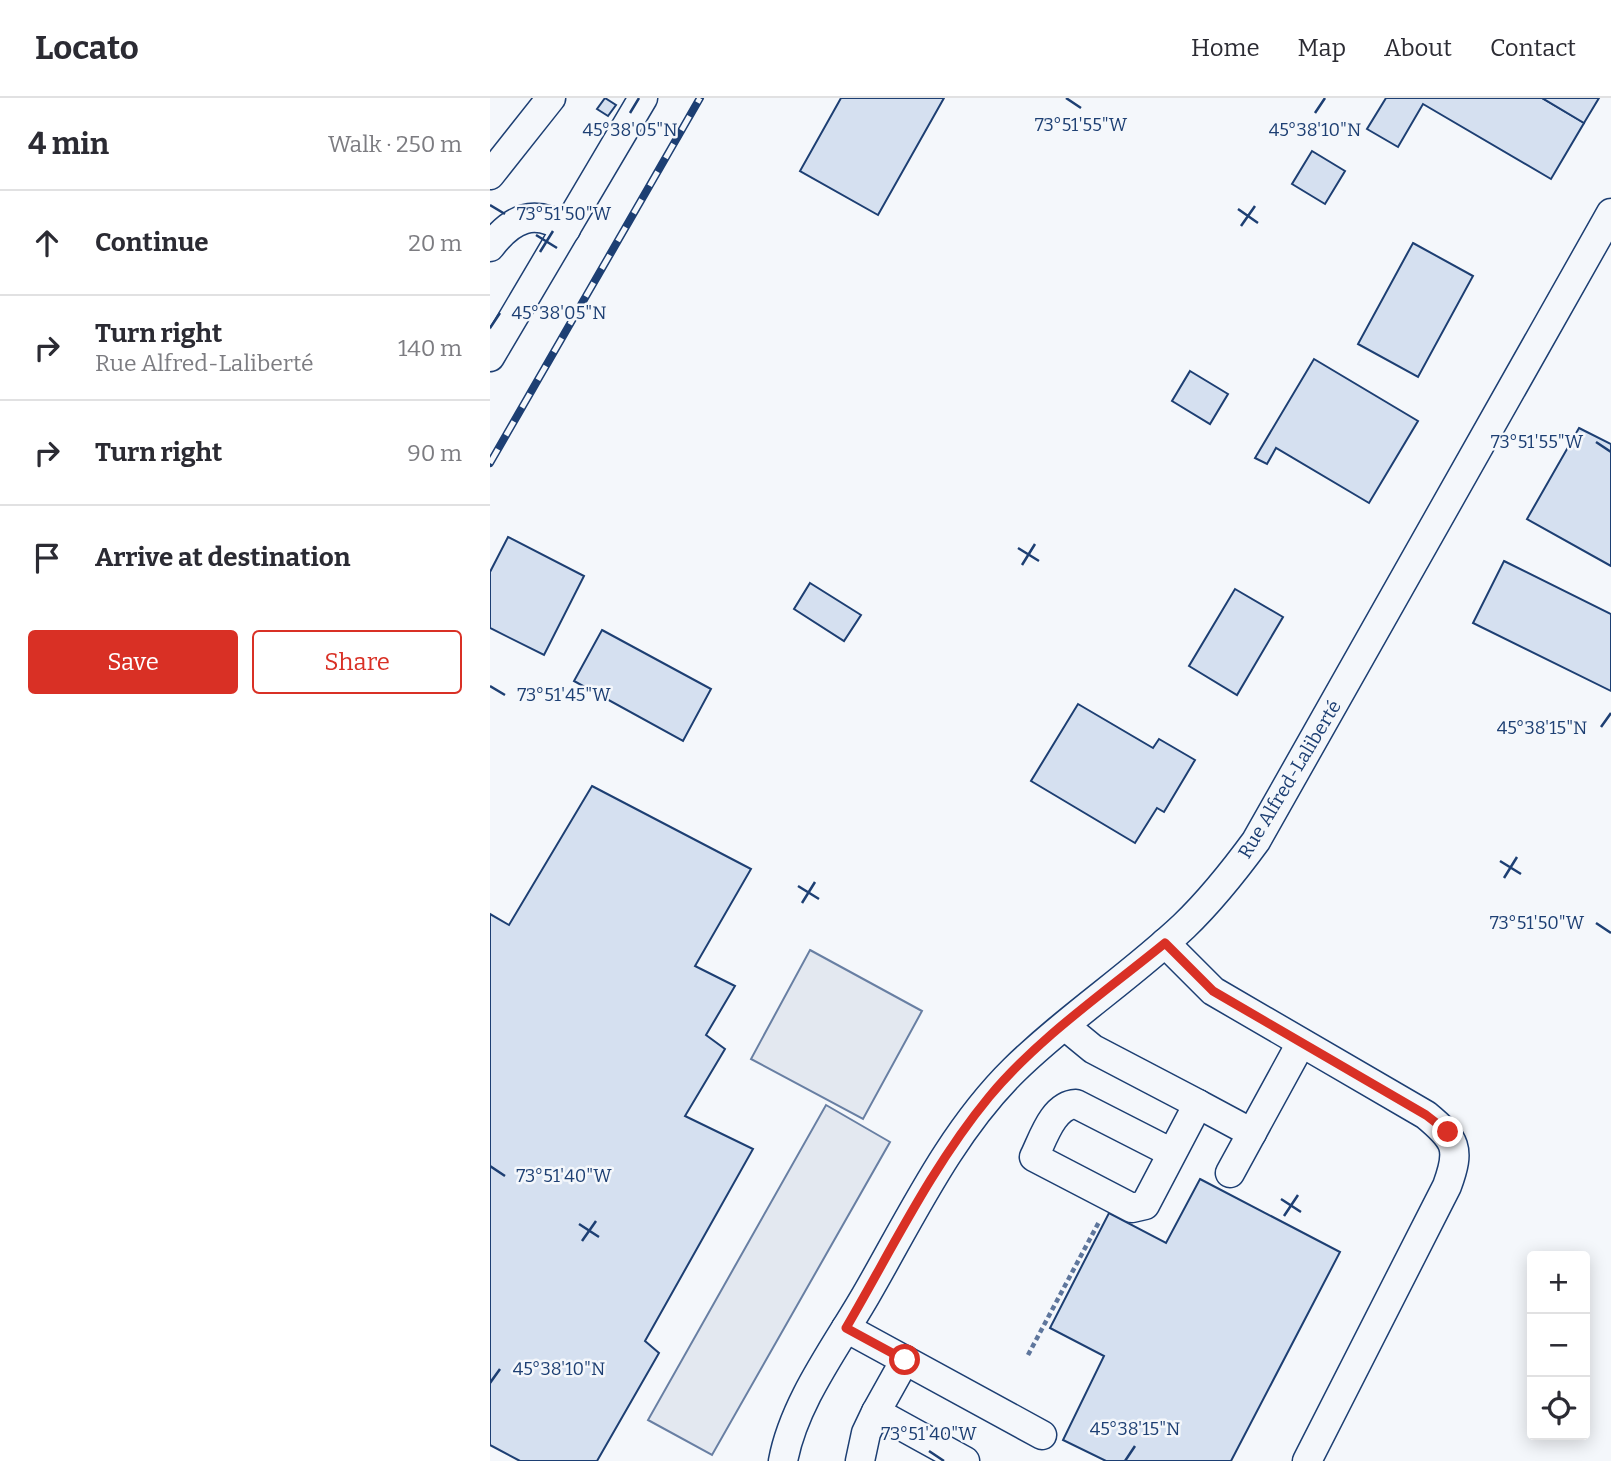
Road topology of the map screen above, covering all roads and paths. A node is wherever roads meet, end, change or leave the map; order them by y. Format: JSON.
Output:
{"nodes":[{"id":1,"x":551,"y":98,"type":"edge"},
{"id":2,"x":643,"y":98,"type":"edge"},
{"id":3,"x":490,"y":175,"type":"edge"},
{"id":4,"x":1611,"y":213,"type":"edge"},
{"id":5,"x":566,"y":229,"type":"junction"},
{"id":6,"x":490,"y":247,"type":"edge"},
{"id":7,"x":494,"y":341,"type":"edge"},
{"id":8,"x":1165,"y":943,"type":"junction"},
{"id":9,"x":1065,"y":1026,"type":"junction"},
{"id":10,"x":1301,"y":1043,"type":"junction"},
{"id":11,"x":1198,"y":1104,"type":"junction"},
{"id":12,"x":1252,"y":1133,"type":"junction"},
{"id":13,"x":1172,"y":1153,"type":"junction"},
{"id":14,"x":1230,"y":1173,"type":"dead end"},
{"id":15,"x":1098,"y":1225,"type":"dead end"},
{"id":16,"x":846,"y":1328,"type":"junction"},
{"id":17,"x":1028,"y":1355,"type":"dead end"},
{"id":18,"x":905,"y":1360,"type":"junction"},
{"id":19,"x":876,"y":1412,"type":"junction"},
{"id":20,"x":1042,"y":1435,"type":"dead end"},
{"id":21,"x":783,"y":1461,"type":"edge"},
{"id":22,"x":860,"y":1461,"type":"edge"},
{"id":23,"x":965,"y":1461,"type":"edge"},
{"id":24,"x":1307,"y":1461,"type":"edge"}],
"edges":[{"from":1,"to":3,"type":"street"},
{"from":2,"to":5,"type":"street"},
{"from":4,"to":8,"type":"street","name":"Rue Alfred-Laliberté"},
{"from":5,"to":6,"type":"street"},
{"from":5,"to":7,"type":"street"},
{"from":8,"to":9,"type":"street","name":"Rue Alfred-Laliberté"},
{"from":8,"to":10,"type":"street"},
{"from":9,"to":11,"type":"street"},
{"from":9,"to":16,"type":"street","name":"Rue Alfred-Laliberté"},
{"from":10,"to":12,"type":"street"},
{"from":10,"to":24,"type":"street"},
{"from":11,"to":12,"type":"street"},
{"from":11,"to":13,"type":"street"},
{"from":12,"to":14,"type":"street"},
{"from":13,"to":13,"type":"street"},
{"from":15,"to":17,"type":"path"},
{"from":16,"to":18,"type":"street"},
{"from":16,"to":21,"type":"street","name":"Rue Alfred-Laliberté"},
{"from":18,"to":19,"type":"street"},
{"from":18,"to":20,"type":"street"},
{"from":19,"to":22,"type":"street"},
{"from":19,"to":23,"type":"street"}]}
